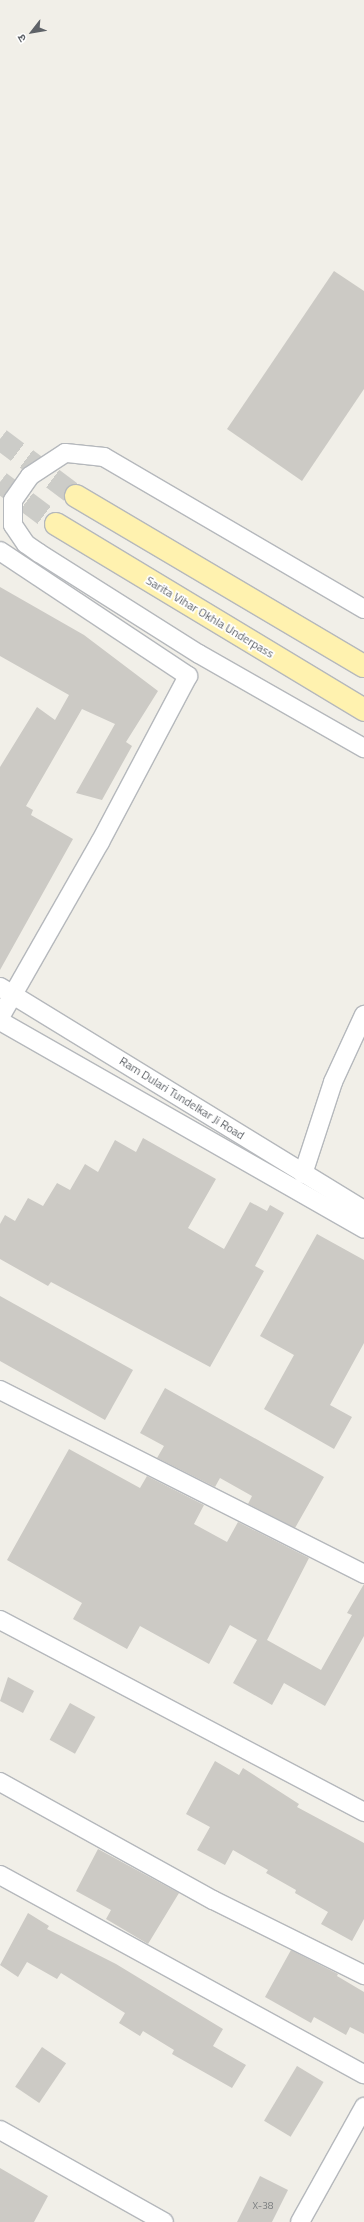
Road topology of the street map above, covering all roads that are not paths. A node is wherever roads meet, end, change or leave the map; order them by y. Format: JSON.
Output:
{"nodes":[{"id":1,"x":76,"y":496,"type":"tunnel mouth"},
{"id":2,"x":56,"y":524,"type":"tunnel mouth"},
{"id":3,"x":0,"y":551,"type":"edge"},
{"id":4,"x":118,"y":603,"type":"junction"},
{"id":5,"x":364,"y":609,"type":"edge"},
{"id":6,"x":106,"y":622,"type":"junction"},
{"id":7,"x":364,"y":666,"type":"edge"},
{"id":8,"x":364,"y":710,"type":"edge"},
{"id":9,"x":364,"y":748,"type":"edge"},
{"id":10,"x":7,"y":991,"type":"edge"},
{"id":11,"x":364,"y":1014,"type":"edge"},
{"id":12,"x":0,"y":1017,"type":"edge"},
{"id":13,"x":0,"y":1020,"type":"edge"},
{"id":14,"x":303,"y":1174,"type":"junction"},
{"id":15,"x":364,"y":1210,"type":"edge"},
{"id":16,"x":364,"y":1229,"type":"edge"},
{"id":17,"x":0,"y":1390,"type":"edge"},
{"id":18,"x":364,"y":1574,"type":"edge"},
{"id":19,"x":0,"y":1620,"type":"edge"},
{"id":20,"x":0,"y":1782,"type":"edge"},
{"id":21,"x":364,"y":1812,"type":"edge"},
{"id":22,"x":0,"y":1875,"type":"edge"},
{"id":23,"x":364,"y":1975,"type":"edge"},
{"id":24,"x":364,"y":2074,"type":"edge"},
{"id":25,"x":364,"y":2107,"type":"edge"},
{"id":26,"x":0,"y":2130,"type":"edge"},
{"id":27,"x":164,"y":2222,"type":"edge"},
{"id":28,"x":300,"y":2222,"type":"edge"}],
"edges":[{"from":1,"to":7,"type":"main road"},
{"from":2,"to":8,"type":"main road","name":"Sarita Vihar Okhla Underpass"},
{"from":3,"to":6,"type":"street"},
{"from":4,"to":5,"type":"street"},
{"from":4,"to":6,"type":"street"},
{"from":4,"to":9,"type":"street"},
{"from":6,"to":10,"type":"street"},
{"from":10,"to":12,"type":"street"},
{"from":10,"to":14,"type":"street","name":"Ram Dulari Tundelkar Ji Road"},
{"from":11,"to":14,"type":"street"},
{"from":13,"to":16,"type":"street"},
{"from":14,"to":15,"type":"street","name":"Ram Dulari Tundelkar Ji Road"},
{"from":17,"to":18,"type":"street"},
{"from":19,"to":21,"type":"street"},
{"from":20,"to":23,"type":"street"},
{"from":22,"to":24,"type":"street"},
{"from":25,"to":28,"type":"street"},
{"from":26,"to":27,"type":"street"}]}
